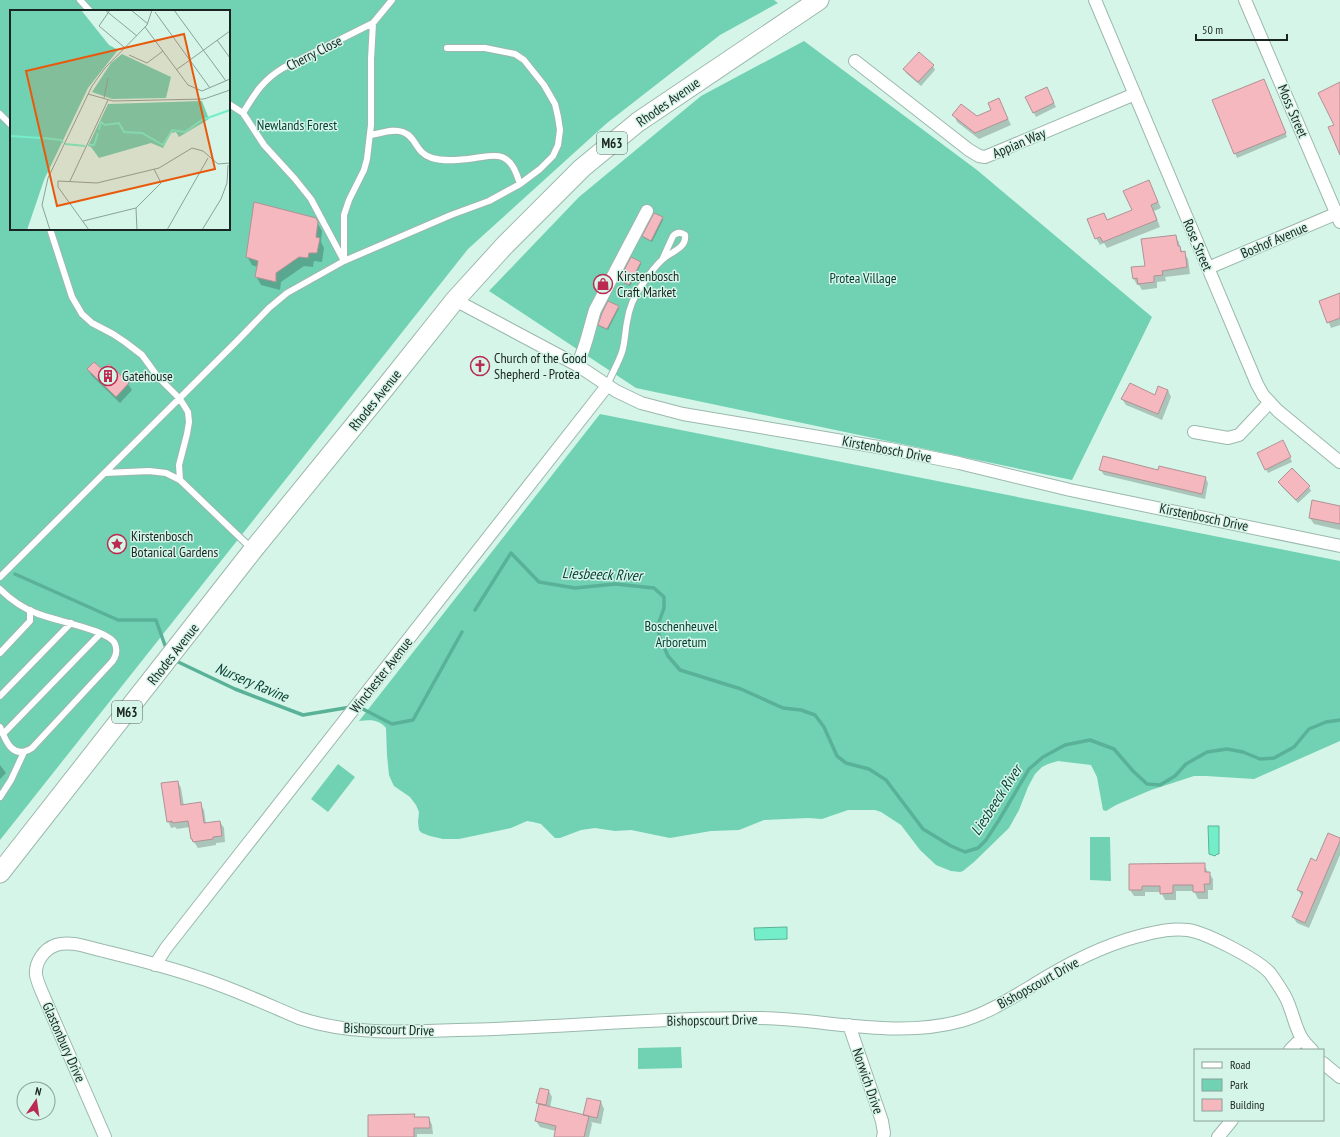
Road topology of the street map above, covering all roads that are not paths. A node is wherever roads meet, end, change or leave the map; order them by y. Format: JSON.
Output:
{"nodes":[{"id":1,"x":80,"y":0,"type":"edge"},
{"id":2,"x":392,"y":0,"type":"edge"},
{"id":3,"x":819,"y":0,"type":"edge"},
{"id":4,"x":1095,"y":0,"type":"edge"},
{"id":5,"x":1245,"y":0,"type":"edge"},
{"id":6,"x":89,"y":10,"type":"edge"},
{"id":7,"x":373,"y":23,"type":"junction"},
{"id":8,"x":447,"y":48,"type":"dead end"},
{"id":9,"x":855,"y":61,"type":"dead end"},
{"id":10,"x":1135,"y":94,"type":"junction"},
{"id":11,"x":230,"y":105,"type":"edge"},
{"id":12,"x":243,"y":113,"type":"junction"},
{"id":13,"x":0,"y":114,"type":"edge"},
{"id":14,"x":10,"y":124,"type":"edge"},
{"id":15,"x":370,"y":135,"type":"junction"},
{"id":16,"x":520,"y":184,"type":"junction"},
{"id":17,"x":648,"y":211,"type":"dead end"},
{"id":18,"x":1339,"y":215,"type":"edge"},
{"id":19,"x":50,"y":230,"type":"edge"},
{"id":20,"x":663,"y":258,"type":"dead end"},
{"id":21,"x":344,"y":261,"type":"junction"},
{"id":22,"x":1208,"y":268,"type":"junction"},
{"id":23,"x":455,"y":300,"type":"junction"},
{"id":24,"x":577,"y":365,"type":"junction"},
{"id":25,"x":607,"y":386,"type":"junction"},
{"id":26,"x":180,"y":399,"type":"junction"},
{"id":27,"x":1270,"y":402,"type":"junction"},
{"id":28,"x":1194,"y":432,"type":"dead end"},
{"id":29,"x":1340,"y":462,"type":"edge"},
{"id":30,"x":106,"y":473,"type":"junction"},
{"id":31,"x":180,"y":480,"type":"junction"},
{"id":32,"x":1340,"y":546,"type":"edge"},
{"id":33,"x":253,"y":550,"type":"junction"},
{"id":34,"x":0,"y":577,"type":"edge"},
{"id":35,"x":0,"y":589,"type":"edge"},
{"id":36,"x":30,"y":610,"type":"junction"},
{"id":37,"x":46,"y":617,"type":"junction"},
{"id":38,"x":30,"y":621,"type":"junction"},
{"id":39,"x":71,"y":623,"type":"junction"},
{"id":40,"x":100,"y":634,"type":"junction"},
{"id":41,"x":0,"y":653,"type":"edge"},
{"id":42,"x":0,"y":696,"type":"edge"},
{"id":43,"x":0,"y":727,"type":"edge"},
{"id":44,"x":3,"y":734,"type":"junction"},
{"id":45,"x":24,"y":752,"type":"junction"},
{"id":46,"x":0,"y":797,"type":"edge"},
{"id":47,"x":0,"y":873,"type":"edge"},
{"id":48,"x":48,"y":948,"type":"joint"},
{"id":49,"x":155,"y":964,"type":"junction"},
{"id":50,"x":849,"y":1025,"type":"junction"},
{"id":51,"x":1302,"y":1038,"type":"junction"},
{"id":52,"x":1291,"y":1049,"type":"edge"},
{"id":53,"x":1311,"y":1049,"type":"edge"},
{"id":54,"x":1324,"y":1064,"type":"edge"},
{"id":55,"x":1340,"y":1077,"type":"edge"},
{"id":56,"x":1231,"y":1121,"type":"edge"},
{"id":57,"x":105,"y":1137,"type":"edge"},
{"id":58,"x":883,"y":1137,"type":"edge"},
{"id":59,"x":1218,"y":1137,"type":"edge"}],
"edges":[{"from":1,"to":6,"type":"lane"},
{"from":2,"to":7,"type":"lane","name":"Cherry Close"},
{"from":3,"to":23,"type":"main road","name":"Rhodes Avenue","number":"M63"},
{"from":4,"to":10,"type":"street","name":"Rose Street"},
{"from":5,"to":18,"type":"street","name":"Moss Street"},
{"from":7,"to":12,"type":"lane","name":"Cherry Close"},
{"from":7,"to":15,"type":"lane"},
{"from":8,"to":16,"type":"lane"},
{"from":9,"to":10,"type":"street","name":"Appian Way"},
{"from":10,"to":22,"type":"street","name":"Rose Street"},
{"from":11,"to":12,"type":"lane"},
{"from":12,"to":21,"type":"lane"},
{"from":13,"to":14,"type":"lane"},
{"from":15,"to":16,"type":"lane"},
{"from":15,"to":21,"type":"lane"},
{"from":16,"to":21,"type":"lane"},
{"from":17,"to":24,"type":"street"},
{"from":18,"to":22,"type":"street","name":"Boshof Avenue"},
{"from":19,"to":26,"type":"lane"},
{"from":20,"to":25,"type":"lane"},
{"from":21,"to":26,"type":"lane"},
{"from":22,"to":27,"type":"street","name":"Rose Street"},
{"from":23,"to":24,"type":"street","name":"Kirstenbosch Drive"},
{"from":23,"to":33,"type":"main road","name":"Rhodes Avenue","number":"M63"},
{"from":24,"to":25,"type":"street","name":"Kirstenbosch Drive"},
{"from":25,"to":32,"type":"street","name":"Kirstenbosch Drive"},
{"from":25,"to":49,"type":"street","name":"Winchester Avenue"},
{"from":26,"to":30,"type":"lane"},
{"from":26,"to":31,"type":"lane"},
{"from":27,"to":28,"type":"street"},
{"from":27,"to":29,"type":"street","name":"Rose Street"},
{"from":30,"to":31,"type":"lane"},
{"from":30,"to":34,"type":"lane"},
{"from":31,"to":33,"type":"lane"},
{"from":33,"to":47,"type":"main road","name":"Rhodes Avenue","number":"M63"},
{"from":35,"to":36,"type":"lane"},
{"from":36,"to":37,"type":"lane"},
{"from":36,"to":38,"type":"lane"},
{"from":37,"to":38,"type":"lane"},
{"from":37,"to":39,"type":"lane"},
{"from":38,"to":41,"type":"lane"},
{"from":39,"to":40,"type":"lane"},
{"from":39,"to":42,"type":"lane"},
{"from":40,"to":44,"type":"lane"},
{"from":40,"to":45,"type":"lane"},
{"from":43,"to":44,"type":"lane"},
{"from":44,"to":45,"type":"lane"},
{"from":45,"to":46,"type":"lane"},
{"from":48,"to":49,"type":"street","name":"Bishopscourt Drive"},
{"from":48,"to":57,"type":"street","name":"Glastonbury Drive"},
{"from":49,"to":50,"type":"street","name":"Bishopscourt Drive"},
{"from":50,"to":51,"type":"street","name":"Bishopscourt Drive"},
{"from":50,"to":58,"type":"street","name":"Norwich Drive"},
{"from":51,"to":52,"type":"street"},
{"from":51,"to":53,"type":"street","name":"Bishopscourt Drive"},
{"from":54,"to":55,"type":"street"},
{"from":56,"to":59,"type":"street"}]}
